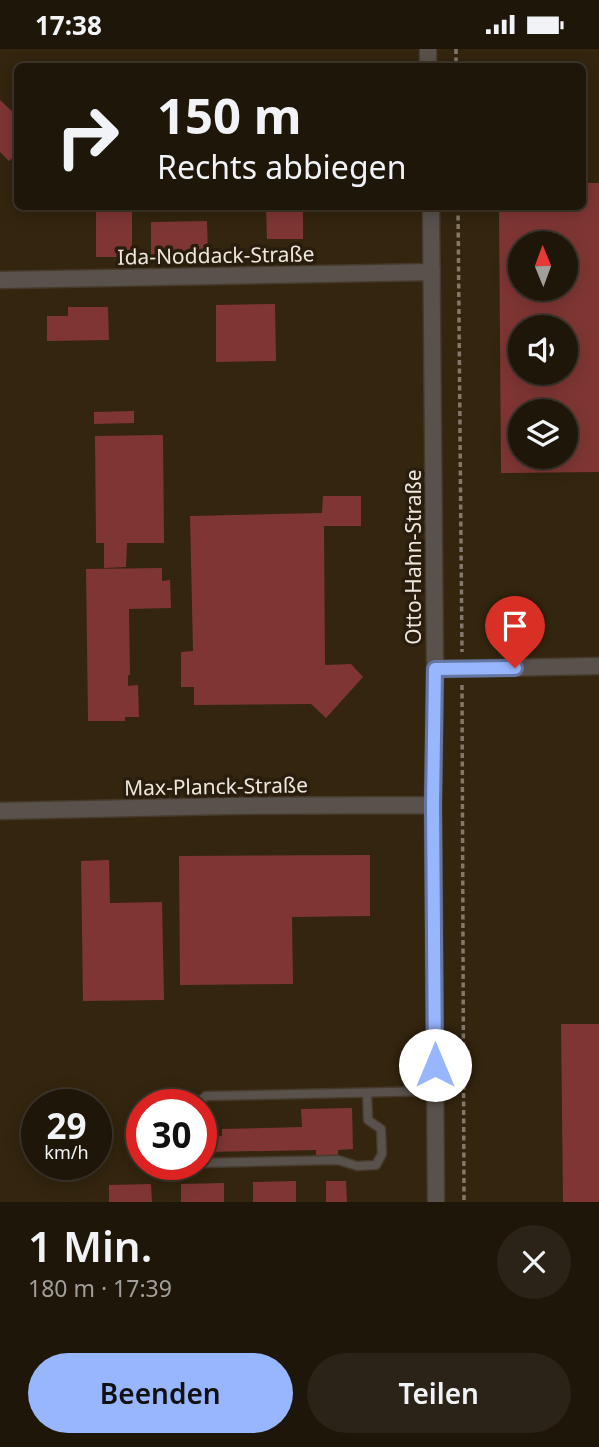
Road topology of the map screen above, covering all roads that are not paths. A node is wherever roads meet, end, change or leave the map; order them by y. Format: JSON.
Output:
{"nodes":[{"id":1,"x":431,"y":210,"type":"edge"},
{"id":2,"x":432,"y":272,"type":"junction"},
{"id":3,"x":0,"y":280,"type":"edge"},
{"id":4,"x":599,"y":666,"type":"edge"},
{"id":5,"x":435,"y":669,"type":"junction"},
{"id":6,"x":433,"y":805,"type":"junction"},
{"id":7,"x":0,"y":811,"type":"edge"},
{"id":8,"x":435,"y":1091,"type":"junction"},
{"id":9,"x":367,"y":1093,"type":"junction"},
{"id":10,"x":217,"y":1096,"type":"edge"},
{"id":11,"x":217,"y":1163,"type":"edge"},
{"id":12,"x":436,"y":1202,"type":"edge"}],
"edges":[{"from":1,"to":2,"type":"street","name":"Otto-Hahn-Straße"},
{"from":2,"to":3,"type":"street","name":"Ida-Noddack-Straße"},
{"from":2,"to":5,"type":"street","name":"Otto-Hahn-Straße"},
{"from":4,"to":5,"type":"street"},
{"from":5,"to":6,"type":"street","name":"Otto-Hahn-Straße"},
{"from":6,"to":7,"type":"street","name":"Max-Planck-Straße"},
{"from":6,"to":8,"type":"street","name":"Otto-Hahn-Straße"},
{"from":8,"to":9,"type":"lane"},
{"from":8,"to":12,"type":"street","name":"Otto-Hahn-Straße"},
{"from":9,"to":10,"type":"lane"},
{"from":9,"to":11,"type":"lane"}]}
